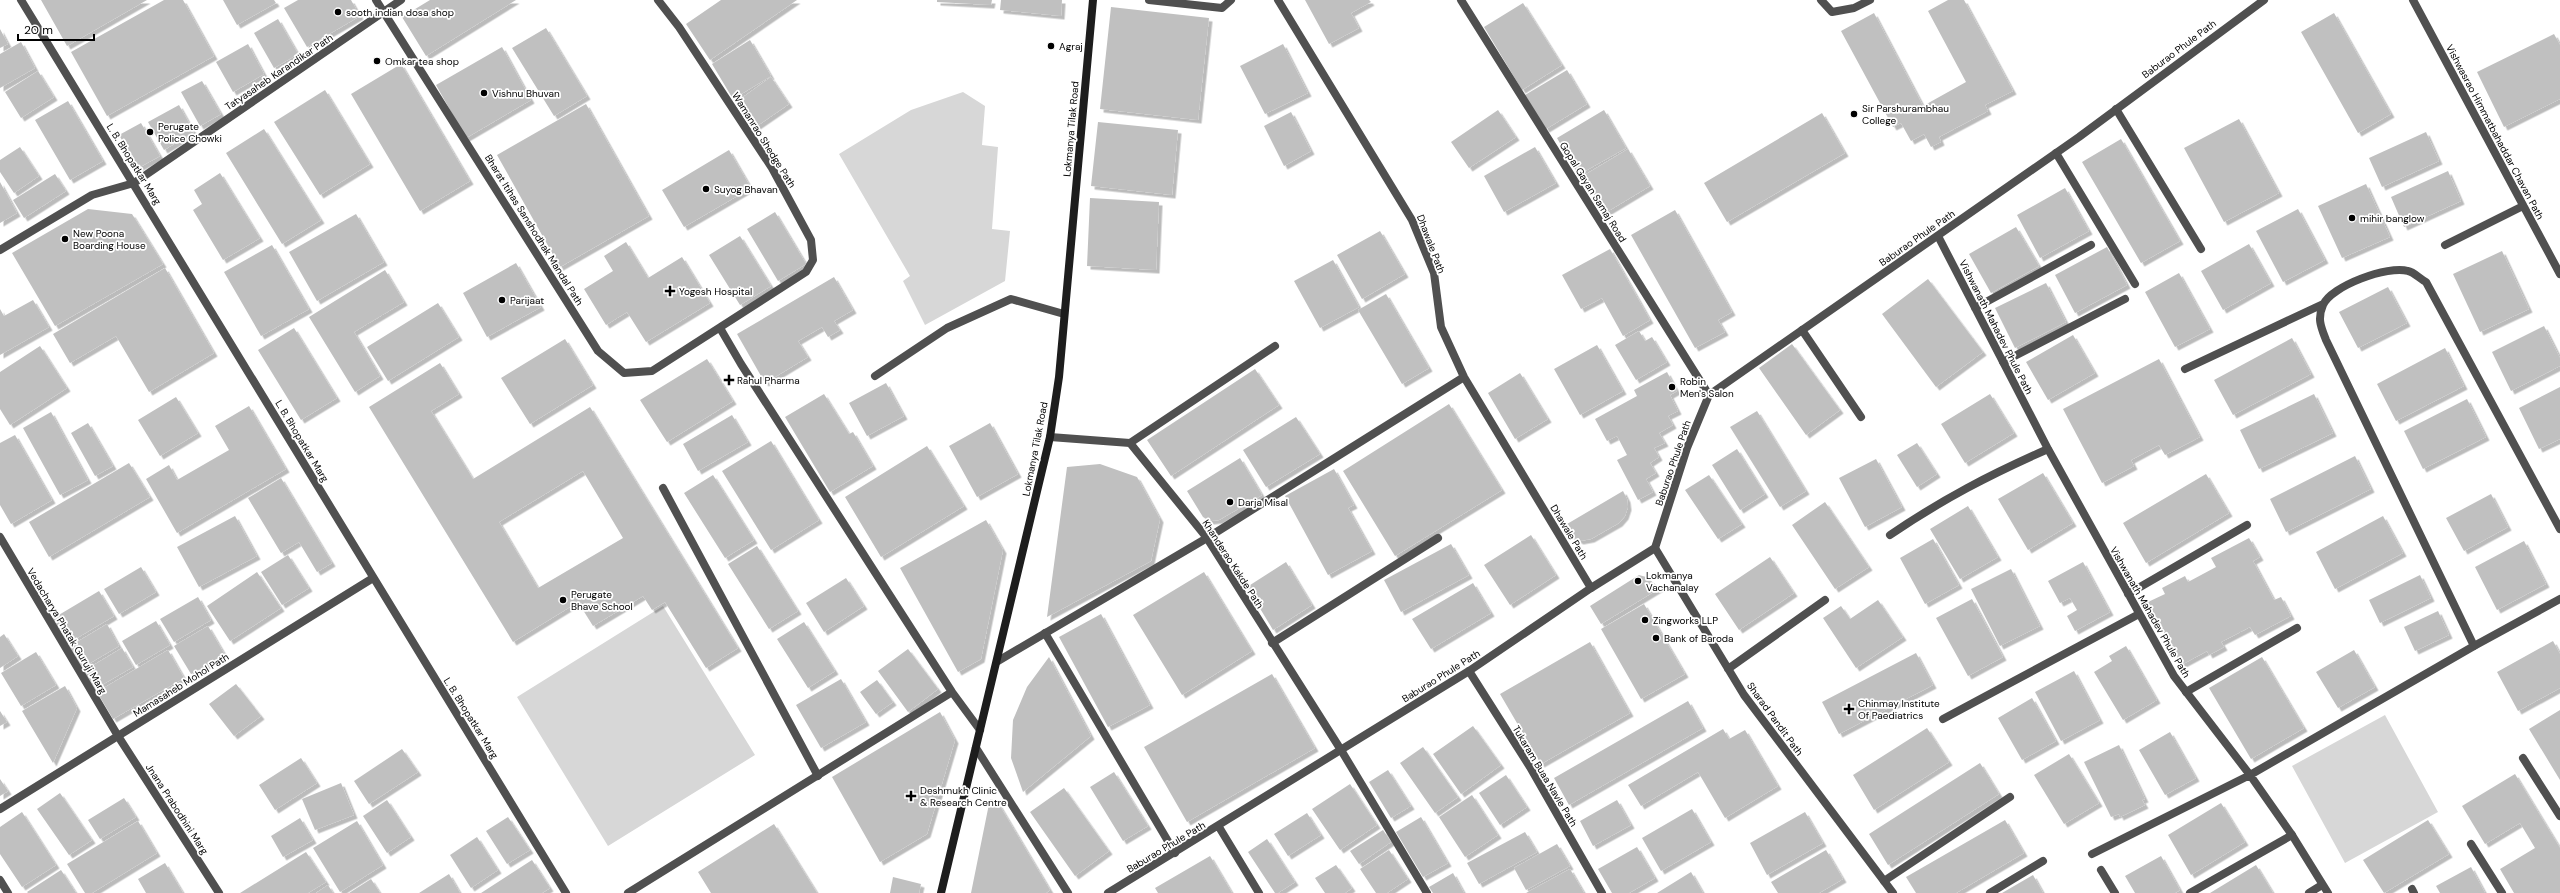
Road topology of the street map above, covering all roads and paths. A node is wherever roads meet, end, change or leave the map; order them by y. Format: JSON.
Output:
{"nodes":[{"id":1,"x":21,"y":0,"type":"edge"},
{"id":2,"x":376,"y":0,"type":"edge"},
{"id":3,"x":401,"y":0,"type":"edge"},
{"id":4,"x":658,"y":0,"type":"edge"},
{"id":5,"x":1093,"y":0,"type":"edge"},
{"id":6,"x":1149,"y":0,"type":"edge"},
{"id":7,"x":1231,"y":0,"type":"edge"},
{"id":8,"x":1278,"y":0,"type":"edge"},
{"id":9,"x":1461,"y":0,"type":"edge"},
{"id":10,"x":1821,"y":0,"type":"edge"},
{"id":11,"x":1870,"y":0,"type":"edge"},
{"id":12,"x":2264,"y":0,"type":"edge"},
{"id":13,"x":2413,"y":0,"type":"edge"},
{"id":14,"x":384,"y":12,"type":"junction"},
{"id":15,"x":2116,"y":109,"type":"junction"},
{"id":16,"x":2056,"y":153,"type":"junction"},
{"id":17,"x":134,"y":183,"type":"junction"},
{"id":18,"x":2523,"y":206,"type":"junction"},
{"id":19,"x":1938,"y":236,"type":"junction"},
{"id":20,"x":2091,"y":245,"type":"dead end"},
{"id":21,"x":2445,"y":245,"type":"dead end"},
{"id":22,"x":0,"y":250,"type":"edge"},
{"id":23,"x":2201,"y":250,"type":"dead end"},
{"id":24,"x":2560,"y":274,"type":"edge"},
{"id":25,"x":2135,"y":284,"type":"dead end"},
{"id":26,"x":2125,"y":299,"type":"dead end"},
{"id":27,"x":2323,"y":304,"type":"junction"},
{"id":28,"x":1975,"y":308,"type":"junction"},
{"id":29,"x":1064,"y":314,"type":"junction"},
{"id":30,"x":720,"y":328,"type":"junction"},
{"id":31,"x":1802,"y":330,"type":"junction"},
{"id":32,"x":1275,"y":346,"type":"dead end"},
{"id":33,"x":2003,"y":362,"type":"junction"},
{"id":34,"x":2185,"y":369,"type":"dead end"},
{"id":35,"x":876,"y":376,"type":"dead end"},
{"id":36,"x":1464,"y":377,"type":"junction"},
{"id":37,"x":1709,"y":395,"type":"junction"},
{"id":38,"x":1861,"y":417,"type":"dead end"},
{"id":39,"x":1050,"y":437,"type":"junction"},
{"id":40,"x":1130,"y":443,"type":"junction"},
{"id":41,"x":2048,"y":449,"type":"junction"},
{"id":42,"x":663,"y":488,"type":"dead end"},
{"id":43,"x":2247,"y":525,"type":"dead end"},
{"id":44,"x":2560,"y":528,"type":"edge"},
{"id":45,"x":1890,"y":535,"type":"dead end"},
{"id":46,"x":0,"y":537,"type":"edge"},
{"id":47,"x":1207,"y":538,"type":"junction"},
{"id":48,"x":1438,"y":538,"type":"dead end"},
{"id":49,"x":1655,"y":548,"type":"junction"},
{"id":50,"x":373,"y":578,"type":"junction"},
{"id":51,"x":1590,"y":588,"type":"junction"},
{"id":52,"x":2128,"y":594,"type":"junction"},
{"id":53,"x":2560,"y":599,"type":"edge"},
{"id":54,"x":1825,"y":600,"type":"dead end"},
{"id":55,"x":2139,"y":614,"type":"junction"},
{"id":56,"x":2296,"y":628,"type":"dead end"},
{"id":57,"x":1045,"y":633,"type":"junction"},
{"id":58,"x":1272,"y":643,"type":"junction"},
{"id":59,"x":2474,"y":646,"type":"junction"},
{"id":60,"x":998,"y":661,"type":"junction"},
{"id":61,"x":1728,"y":669,"type":"junction"},
{"id":62,"x":1469,"y":670,"type":"junction"},
{"id":63,"x":952,"y":692,"type":"junction"},
{"id":64,"x":2186,"y":692,"type":"junction"},
{"id":65,"x":1943,"y":720,"type":"dead end"},
{"id":66,"x":980,"y":730,"type":"junction"},
{"id":67,"x":118,"y":736,"type":"junction"},
{"id":68,"x":976,"y":748,"type":"junction"},
{"id":69,"x":1341,"y":750,"type":"junction"},
{"id":70,"x":2523,"y":758,"type":"dead end"},
{"id":71,"x":2250,"y":775,"type":"junction"},
{"id":72,"x":818,"y":776,"type":"junction"},
{"id":73,"x":2010,"y":797,"type":"dead end"},
{"id":74,"x":0,"y":809,"type":"edge"},
{"id":75,"x":2560,"y":816,"type":"edge"},
{"id":76,"x":1219,"y":827,"type":"junction"},
{"id":77,"x":2292,"y":835,"type":"junction"},
{"id":78,"x":2471,"y":844,"type":"dead end"},
{"id":79,"x":1175,"y":853,"type":"junction"},
{"id":80,"x":2092,"y":854,"type":"dead end"},
{"id":81,"x":2043,"y":860,"type":"dead end"},
{"id":82,"x":2101,"y":870,"type":"dead end"},
{"id":83,"x":0,"y":880,"type":"edge"},
{"id":84,"x":1884,"y":881,"type":"junction"},
{"id":85,"x":2322,"y":885,"type":"junction"},
{"id":86,"x":8,"y":893,"type":"edge"},
{"id":87,"x":219,"y":893,"type":"edge"},
{"id":88,"x":566,"y":893,"type":"edge"},
{"id":89,"x":628,"y":893,"type":"edge"},
{"id":90,"x":942,"y":893,"type":"edge"},
{"id":91,"x":1068,"y":893,"type":"edge"},
{"id":92,"x":1108,"y":893,"type":"edge"},
{"id":93,"x":1259,"y":893,"type":"edge"},
{"id":94,"x":1427,"y":893,"type":"edge"},
{"id":95,"x":1602,"y":893,"type":"edge"},
{"id":96,"x":1893,"y":893,"type":"edge"},
{"id":97,"x":1990,"y":893,"type":"edge"},
{"id":98,"x":2115,"y":893,"type":"edge"},
{"id":99,"x":2190,"y":893,"type":"edge"},
{"id":100,"x":2309,"y":893,"type":"edge"},
{"id":101,"x":2328,"y":893,"type":"edge"},
{"id":102,"x":2502,"y":893,"type":"edge"}],
"edges":[{"from":1,"to":17,"type":"street","name":"L. B. Bhopatkar Marg"},
{"from":2,"to":14,"type":"street","name":"Bharat Itihas Sanshodhak Mandal Path"},
{"from":3,"to":14,"type":"street","name":"Tatyasaheb Karandikar Path"},
{"from":4,"to":30,"type":"street","name":"Wamanrao Shedge Path"},
{"from":5,"to":29,"type":"main road","name":"Lokmanya Tilak Road"},
{"from":6,"to":7,"type":"street"},
{"from":8,"to":36,"type":"street","name":"Dhawale Path"},
{"from":9,"to":37,"type":"street","name":"Gopal Gayan Samaj Road"},
{"from":10,"to":11,"type":"street"},
{"from":12,"to":15,"type":"street","name":"Baburao Phule Path"},
{"from":13,"to":18,"type":"street","name":"Vishwasrao Himmatbahaddar Chavan Path"},
{"from":14,"to":17,"type":"street","name":"Tatyasaheb Karandikar Path"},
{"from":14,"to":30,"type":"street","name":"Bharat Itihas Sanshodhak Mandal Path"},
{"from":15,"to":16,"type":"street","name":"Baburao Phule Path"},
{"from":15,"to":23,"type":"street"},
{"from":16,"to":19,"type":"street","name":"Baburao Phule Path"},
{"from":16,"to":25,"type":"street"},
{"from":17,"to":22,"type":"street","name":"Tatyasaheb Karandikar Path"},
{"from":17,"to":50,"type":"street","name":"L. B. Bhopatkar Marg"},
{"from":18,"to":21,"type":"street"},
{"from":18,"to":24,"type":"street","name":"Vishwasrao Himmatbahaddar Chavan Path"},
{"from":19,"to":28,"type":"street","name":"Vishwanath Mahadev Phule Path"},
{"from":19,"to":31,"type":"street","name":"Baburao Phule Path"},
{"from":20,"to":28,"type":"street"},
{"from":26,"to":33,"type":"street"},
{"from":27,"to":34,"type":"street"},
{"from":27,"to":44,"type":"street"},
{"from":27,"to":59,"type":"street"},
{"from":28,"to":33,"type":"street","name":"Vishwanath Mahadev Phule Path"},
{"from":29,"to":35,"type":"street"},
{"from":29,"to":39,"type":"main road","name":"Lokmanya Tilak Road"},
{"from":30,"to":63,"type":"street"},
{"from":31,"to":37,"type":"street","name":"Baburao Phule Path"},
{"from":31,"to":38,"type":"street"},
{"from":32,"to":40,"type":"street"},
{"from":33,"to":41,"type":"street","name":"Vishwanath Mahadev Phule Path"},
{"from":36,"to":47,"type":"street"},
{"from":36,"to":51,"type":"street","name":"Dhawale Path"},
{"from":37,"to":49,"type":"street","name":"Baburao Phule Path"},
{"from":39,"to":40,"type":"street"},
{"from":39,"to":60,"type":"main road","name":"Lokmanya Tilak Road"},
{"from":40,"to":47,"type":"street","name":"Khanderao Kakde Path"},
{"from":41,"to":45,"type":"street"},
{"from":41,"to":52,"type":"street","name":"Vishwanath Mahadev Phule Path"},
{"from":42,"to":72,"type":"street"},
{"from":43,"to":52,"type":"street"},
{"from":46,"to":67,"type":"street","name":"Vedacharya Phatak Guruji Marg"},
{"from":47,"to":57,"type":"street"},
{"from":47,"to":58,"type":"street","name":"Khanderao Kakde Path"},
{"from":48,"to":58,"type":"street"},
{"from":49,"to":51,"type":"street","name":"Baburao Phule Path"},
{"from":49,"to":61,"type":"street","name":"Sharad Pandit Path"},
{"from":50,"to":67,"type":"street","name":"Mamasaheb Mohol Path"},
{"from":50,"to":88,"type":"street","name":"L. B. Bhopatkar Marg"},
{"from":51,"to":62,"type":"street","name":"Baburao Phule Path"},
{"from":52,"to":55,"type":"street","name":"Vishwanath Mahadev Phule Path"},
{"from":53,"to":59,"type":"street"},
{"from":54,"to":61,"type":"street"},
{"from":55,"to":64,"type":"street","name":"Vishwanath Mahadev Phule Path"},
{"from":55,"to":65,"type":"street"},
{"from":56,"to":64,"type":"street"},
{"from":57,"to":60,"type":"street"},
{"from":57,"to":79,"type":"street"},
{"from":58,"to":69,"type":"street","name":"Khanderao Kakde Path"},
{"from":59,"to":71,"type":"street"},
{"from":60,"to":66,"type":"main road","name":"Lokmanya Tilak Road"},
{"from":61,"to":84,"type":"street","name":"Sharad Pandit Path"},
{"from":62,"to":69,"type":"street","name":"Baburao Phule Path"},
{"from":62,"to":95,"type":"street","name":"Tukaram Buaa Navle Path"},
{"from":63,"to":66,"type":"street"},
{"from":63,"to":72,"type":"street"},
{"from":64,"to":71,"type":"street","name":"Vishwanath Mahadev Phule Path"},
{"from":66,"to":68,"type":"main road","name":"Lokmanya Tilak Road"},
{"from":67,"to":74,"type":"street","name":"Mamasaheb Mohol Path"},
{"from":67,"to":87,"type":"street","name":"Jnana Prabodhini Marg"},
{"from":68,"to":90,"type":"main road","name":"Lokmanya Tilak Road"},
{"from":68,"to":91,"type":"street"},
{"from":69,"to":76,"type":"street","name":"Baburao Phule Path"},
{"from":69,"to":94,"type":"street","name":"Khanderao Kakde Path"},
{"from":70,"to":75,"type":"street"},
{"from":71,"to":77,"type":"street","name":"Vishwanath Mahadev Phule Path"},
{"from":71,"to":80,"type":"street"},
{"from":72,"to":89,"type":"street"},
{"from":73,"to":84,"type":"street"},
{"from":76,"to":79,"type":"street","name":"Baburao Phule Path"},
{"from":76,"to":93,"type":"street"},
{"from":77,"to":85,"type":"street","name":"Vishwanath Mahadev Phule Path"},
{"from":77,"to":99,"type":"street"},
{"from":78,"to":102,"type":"street"},
{"from":79,"to":92,"type":"street","name":"Baburao Phule Path"},
{"from":81,"to":97,"type":"street"},
{"from":82,"to":98,"type":"street"},
{"from":83,"to":86,"type":"street"},
{"from":84,"to":96,"type":"street","name":"Sharad Pandit Path"},
{"from":85,"to":100,"type":"street"},
{"from":85,"to":101,"type":"street","name":"Vishwanath Mahadev Phule Path"}]}
